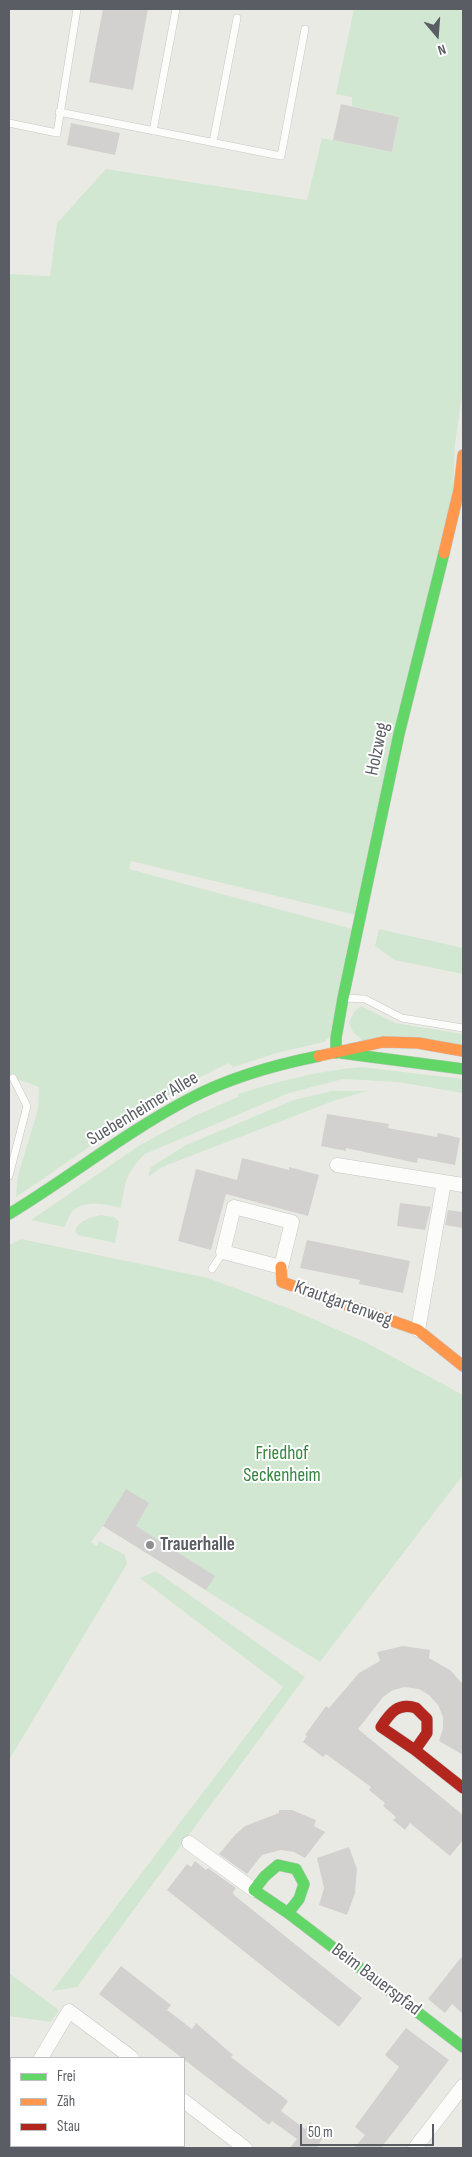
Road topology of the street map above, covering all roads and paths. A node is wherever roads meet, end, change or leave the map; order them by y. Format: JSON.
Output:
{"nodes":[{"id":1,"x":77,"y":9,"type":"edge"},
{"id":2,"x":176,"y":9,"type":"edge"},
{"id":3,"x":237,"y":18,"type":"dead end"},
{"id":4,"x":306,"y":29,"type":"dead end"},
{"id":5,"x":59,"y":112,"type":"junction"},
{"id":6,"x":9,"y":123,"type":"edge"},
{"id":7,"x":153,"y":130,"type":"junction"},
{"id":8,"x":213,"y":142,"type":"junction"},
{"id":9,"x":463,"y":455,"type":"edge"},
{"id":10,"x":462,"y":488,"type":"edge"},
{"id":11,"x":343,"y":998,"type":"junction"},
{"id":12,"x":463,"y":1028,"type":"edge"},
{"id":13,"x":463,"y":1051,"type":"edge"},
{"id":14,"x":336,"y":1053,"type":"junction"},
{"id":15,"x":463,"y":1068,"type":"edge"},
{"id":16,"x":14,"y":1078,"type":"dead end"},
{"id":17,"x":337,"y":1165,"type":"dead end"},
{"id":18,"x":9,"y":1176,"type":"edge"},
{"id":19,"x":444,"y":1182,"type":"junction"},
{"id":20,"x":463,"y":1185,"type":"edge"},
{"id":21,"x":9,"y":1214,"type":"edge"},
{"id":22,"x":223,"y":1252,"type":"junction"},
{"id":23,"x":281,"y":1267,"type":"junction"},
{"id":24,"x":212,"y":1270,"type":"dead end"},
{"id":25,"x":418,"y":1330,"type":"junction"},
{"id":26,"x":463,"y":1366,"type":"edge"},
{"id":27,"x":414,"y":1750,"type":"dead end"},
{"id":28,"x":463,"y":1788,"type":"edge"},
{"id":29,"x":189,"y":1843,"type":"dead end"},
{"id":30,"x":254,"y":1890,"type":"junction"},
{"id":31,"x":288,"y":1913,"type":"junction"},
{"id":32,"x":463,"y":2047,"type":"edge"},
{"id":33,"x":42,"y":2057,"type":"edge"},
{"id":34,"x":131,"y":2057,"type":"edge"},
{"id":35,"x":463,"y":2086,"type":"edge"},
{"id":36,"x":185,"y":2102,"type":"edge"},
{"id":37,"x":244,"y":2148,"type":"edge"},
{"id":38,"x":415,"y":2148,"type":"edge"}],
"edges":[{"from":1,"to":5,"type":"lane"},
{"from":2,"to":7,"type":"lane"},
{"from":3,"to":8,"type":"lane"},
{"from":4,"to":8,"type":"lane"},
{"from":5,"to":6,"type":"lane"},
{"from":5,"to":7,"type":"lane"},
{"from":7,"to":8,"type":"lane"},
{"from":9,"to":10,"type":"street","name":"Holzweg"},
{"from":10,"to":11,"type":"street","name":"Holzweg"},
{"from":11,"to":12,"type":"lane"},
{"from":11,"to":14,"type":"street","name":"Holzweg"},
{"from":13,"to":14,"type":"street","name":"Suebenheimer Allee"},
{"from":14,"to":15,"type":"street","name":"Suebenheimer Allee"},
{"from":14,"to":21,"type":"street","name":"Suebenheimer Allee"},
{"from":16,"to":18,"type":"lane"},
{"from":17,"to":19,"type":"street"},
{"from":19,"to":20,"type":"street"},
{"from":19,"to":25,"type":"street","name":"Krautgartenweg"},
{"from":22,"to":23,"type":"street","name":"Krautgartenweg"},
{"from":22,"to":23,"type":"street","name":"Krautgartenweg"},
{"from":22,"to":24,"type":"lane","name":"Krautgartenweg"},
{"from":23,"to":25,"type":"street","name":"Krautgartenweg"},
{"from":25,"to":26,"type":"street","name":"Krautgartenweg"},
{"from":27,"to":28,"type":"street"},
{"from":29,"to":30,"type":"street","name":"Beim Bauerspfad"},
{"from":30,"to":31,"type":"street","name":"Beim Bauerspfad"},
{"from":30,"to":31,"type":"street"},
{"from":31,"to":32,"type":"street","name":"Beim Bauerspfad"},
{"from":33,"to":34,"type":"street"},
{"from":35,"to":38,"type":"street"},
{"from":36,"to":37,"type":"street"}]}
